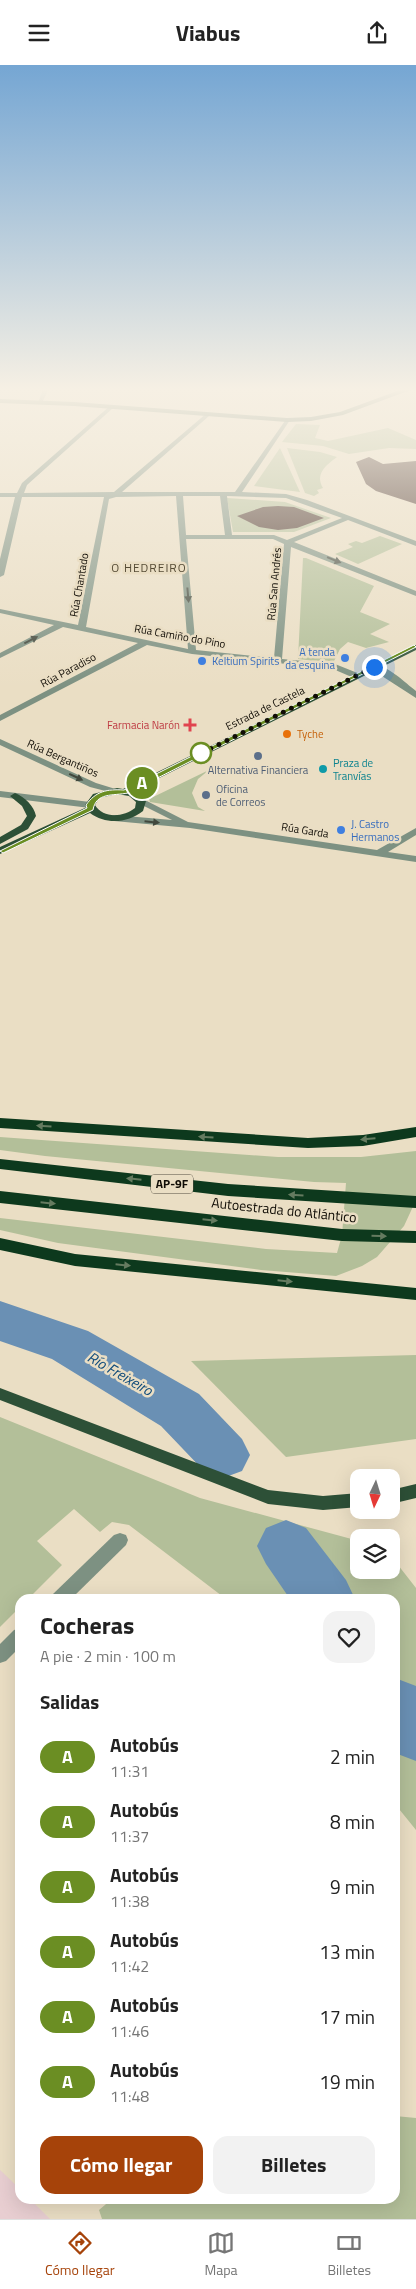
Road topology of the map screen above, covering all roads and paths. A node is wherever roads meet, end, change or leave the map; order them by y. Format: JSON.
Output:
{"nodes":[{"id":1,"x":23,"y":487,"type":"edge"},
{"id":2,"x":125,"y":487,"type":"edge"},
{"id":3,"x":242,"y":487,"type":"edge"},
{"id":4,"x":20,"y":494,"type":"junction"},
{"id":5,"x":116,"y":494,"type":"junction"},
{"id":6,"x":179,"y":494,"type":"junction"},
{"id":7,"x":223,"y":494,"type":"junction"},
{"id":8,"x":237,"y":494,"type":"junction"},
{"id":9,"x":0,"y":495,"type":"edge"},
{"id":10,"x":348,"y":517,"type":"junction"},
{"id":11,"x":183,"y":537,"type":"junction"},
{"id":12,"x":229,"y":537,"type":"junction"},
{"id":13,"x":288,"y":542,"type":"junction"},
{"id":14,"x":416,"y":544,"type":"edge"},
{"id":15,"x":0,"y":575,"type":"edge"},
{"id":16,"x":416,"y":594,"type":"edge"},
{"id":17,"x":0,"y":611,"type":"edge"},
{"id":18,"x":62,"y":624,"type":"junction"},
{"id":19,"x":82,"y":628,"type":"junction"},
{"id":20,"x":146,"y":642,"type":"junction"},
{"id":21,"x":416,"y":647,"type":"edge"},
{"id":22,"x":192,"y":652,"type":"junction"},
{"id":23,"x":0,"y":656,"type":"edge"},
{"id":24,"x":278,"y":661,"type":"junction"},
{"id":25,"x":374,"y":667,"type":"junction"},
{"id":26,"x":357,"y":676,"type":"junction"},
{"id":27,"x":416,"y":695,"type":"edge"},
{"id":28,"x":0,"y":718,"type":"edge"},
{"id":29,"x":0,"y":742,"type":"edge"},
{"id":30,"x":121,"y":791,"type":"junction"},
{"id":31,"x":0,"y":794,"type":"edge"},
{"id":32,"x":15,"y":795,"type":"junction"},
{"id":33,"x":141,"y":801,"type":"junction"},
{"id":34,"x":92,"y":803,"type":"junction"},
{"id":35,"x":114,"y":818,"type":"junction"},
{"id":36,"x":190,"y":825,"type":"junction"},
{"id":37,"x":416,"y":831,"type":"edge"},
{"id":38,"x":0,"y":841,"type":"edge"},
{"id":39,"x":0,"y":851,"type":"edge"},
{"id":40,"x":379,"y":853,"type":"junction"},
{"id":41,"x":416,"y":859,"type":"edge"},
{"id":42,"x":0,"y":1123,"type":"edge"},
{"id":43,"x":416,"y":1132,"type":"edge"},
{"id":44,"x":0,"y":1164,"type":"edge"},
{"id":45,"x":0,"y":1197,"type":"edge"},
{"id":46,"x":416,"y":1202,"type":"edge"},
{"id":47,"x":416,"y":1237,"type":"edge"},
{"id":48,"x":0,"y":1245,"type":"edge"},
{"id":49,"x":416,"y":1295,"type":"edge"},
{"id":50,"x":0,"y":1394,"type":"edge"},
{"id":51,"x":416,"y":1491,"type":"edge"},
{"id":52,"x":400,"y":1495,"type":"edge"},
{"id":53,"x":350,"y":1501,"type":"edge"},
{"id":54,"x":120,"y":1539,"type":"dead end"},
{"id":55,"x":63,"y":1594,"type":"edge"},
{"id":56,"x":15,"y":1641,"type":"edge"},
{"id":57,"x":0,"y":1655,"type":"edge"}],
"edges":[{"from":1,"to":4,"type":"street"},
{"from":2,"to":5,"type":"street","name":"Rúa Chantado"},
{"from":3,"to":8,"type":"street"},
{"from":4,"to":5,"type":"street"},
{"from":4,"to":9,"type":"street"},
{"from":4,"to":15,"type":"street"},
{"from":5,"to":6,"type":"street"},
{"from":5,"to":19,"type":"street","name":"Rúa Chantado"},
{"from":6,"to":7,"type":"street"},
{"from":6,"to":11,"type":"street"},
{"from":7,"to":8,"type":"street"},
{"from":7,"to":12,"type":"street"},
{"from":8,"to":10,"type":"street"},
{"from":10,"to":13,"type":"street","name":"Rúa San Andrés"},
{"from":10,"to":14,"type":"street"},
{"from":11,"to":12,"type":"street"},
{"from":11,"to":22,"type":"street","one_way":true},
{"from":12,"to":13,"type":"street"},
{"from":13,"to":16,"type":"street","one_way":true},
{"from":13,"to":24,"type":"street","name":"Rúa San Andrés"},
{"from":17,"to":18,"type":"street","name":"Rúa Camiño do Pino"},
{"from":18,"to":19,"type":"street","name":"Rúa Camiño do Pino"},
{"from":23,"to":18,"type":"street","one_way":true},
{"from":19,"to":20,"type":"street","name":"Rúa Camiño do Pino"},
{"from":20,"to":22,"type":"street","name":"Rúa Camiño do Pino"},
{"from":20,"to":28,"type":"street","name":"Rúa Paradiso"},
{"from":21,"to":25,"type":"main road","name":"Estrada de Castela"},
{"from":22,"to":24,"type":"street","name":"Rúa Camiño do Pino"},
{"from":24,"to":26,"type":"street","name":"Rúa Camiño do Pino"},
{"from":25,"to":26,"type":"main road","name":"Estrada de Castela"},
{"from":25,"to":27,"type":"street"},
{"from":26,"to":30,"type":"main road","name":"Estrada de Castela"},
{"from":29,"to":30,"type":"street","name":"Rúa Bergantiños","one_way":true},
{"from":30,"to":33,"type":"main road"},
{"from":30,"to":34,"type":"main road","name":"Estrada de Castela"},
{"from":31,"to":32,"type":"street"},
{"from":32,"to":34,"type":"street"},
{"from":32,"to":38,"type":"main road"},
{"from":33,"to":35,"type":"main road"},
{"from":33,"to":36,"type":"street","name":"Rúa Garda"},
{"from":34,"to":35,"type":"main road"},
{"from":34,"to":39,"type":"main road"},
{"from":35,"to":36,"type":"street","name":"Rúa Garda","one_way":true},
{"from":36,"to":40,"type":"street","name":"Rúa Garda"},
{"from":37,"to":40,"type":"street"},
{"from":40,"to":41,"type":"street","name":"Rúa Garda"},
{"from":43,"to":42,"type":"highway","one_way":true},
{"from":46,"to":44,"type":"highway","name":"Autoestrada do Atlántico","number":"AP-9F","one_way":true},
{"from":45,"to":47,"type":"highway","name":"Autoestrada do Atlántico","number":"AP-9F","one_way":true},
{"from":48,"to":49,"type":"highway","one_way":true},
{"from":50,"to":53,"type":"main road"},
{"from":51,"to":52,"type":"main road"},
{"from":54,"to":55,"type":"street"},
{"from":56,"to":57,"type":"street"}]}
